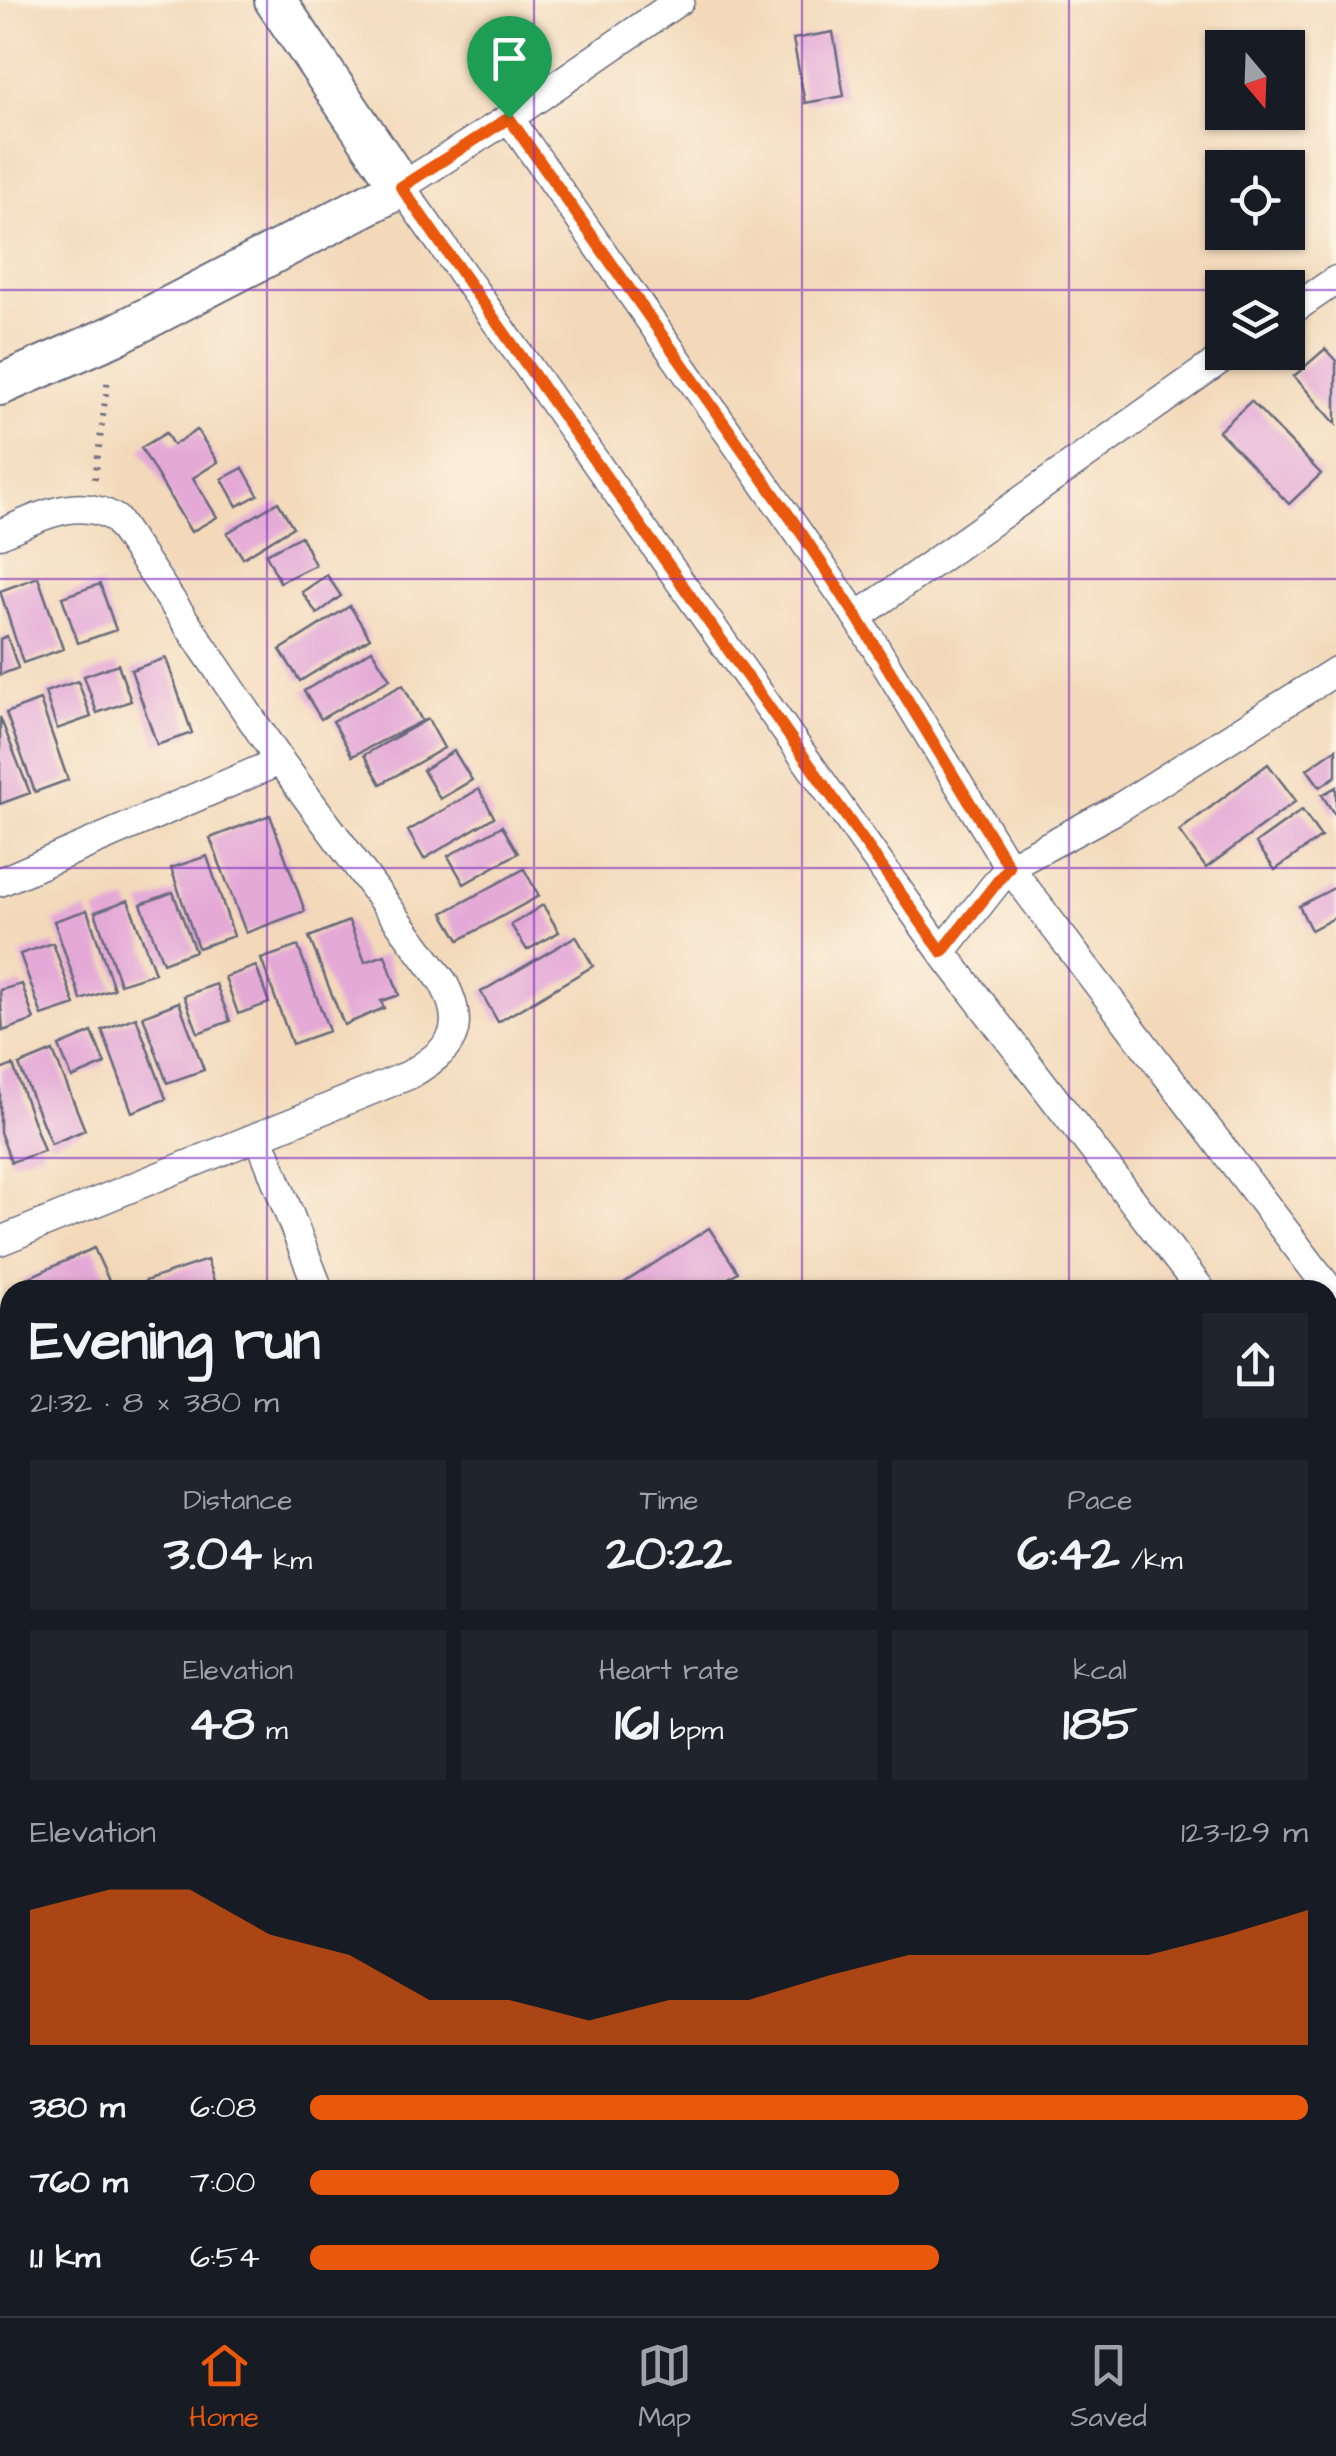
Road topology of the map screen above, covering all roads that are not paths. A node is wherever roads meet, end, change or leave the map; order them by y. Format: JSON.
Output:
{"nodes":[{"id":1,"x":275,"y":0,"type":"edge"},
{"id":2,"x":680,"y":0,"type":"edge"},
{"id":3,"x":509,"y":118,"type":"junction"},
{"id":4,"x":401,"y":187,"type":"junction"},
{"id":5,"x":1336,"y":280,"type":"edge"},
{"id":6,"x":1305,"y":301,"type":"edge"},
{"id":7,"x":1206,"y":370,"type":"edge"},
{"id":8,"x":0,"y":385,"type":"edge"},
{"id":9,"x":0,"y":534,"type":"edge"},
{"id":10,"x":857,"y":617,"type":"junction"},
{"id":11,"x":1336,"y":671,"type":"edge"},
{"id":12,"x":280,"y":760,"type":"junction"},
{"id":13,"x":1009,"y":867,"type":"junction"},
{"id":14,"x":0,"y":882,"type":"edge"},
{"id":15,"x":942,"y":952,"type":"junction"},
{"id":16,"x":259,"y":1136,"type":"junction"},
{"id":17,"x":0,"y":1240,"type":"edge"},
{"id":18,"x":315,"y":1280,"type":"edge"},
{"id":19,"x":1193,"y":1280,"type":"edge"},
{"id":20,"x":1322,"y":1280,"type":"edge"}],
"edges":[{"from":1,"to":4,"type":"street"},
{"from":2,"to":3,"type":"street"},
{"from":3,"to":4,"type":"street"},
{"from":3,"to":10,"type":"street"},
{"from":4,"to":8,"type":"street"},
{"from":4,"to":15,"type":"street"},
{"from":5,"to":6,"type":"street"},
{"from":7,"to":10,"type":"street"},
{"from":9,"to":12,"type":"street"},
{"from":10,"to":13,"type":"street"},
{"from":11,"to":13,"type":"street"},
{"from":12,"to":14,"type":"street"},
{"from":12,"to":16,"type":"street"},
{"from":13,"to":15,"type":"street"},
{"from":13,"to":20,"type":"street"},
{"from":15,"to":19,"type":"street"},
{"from":16,"to":17,"type":"street"},
{"from":16,"to":18,"type":"street"}]}
